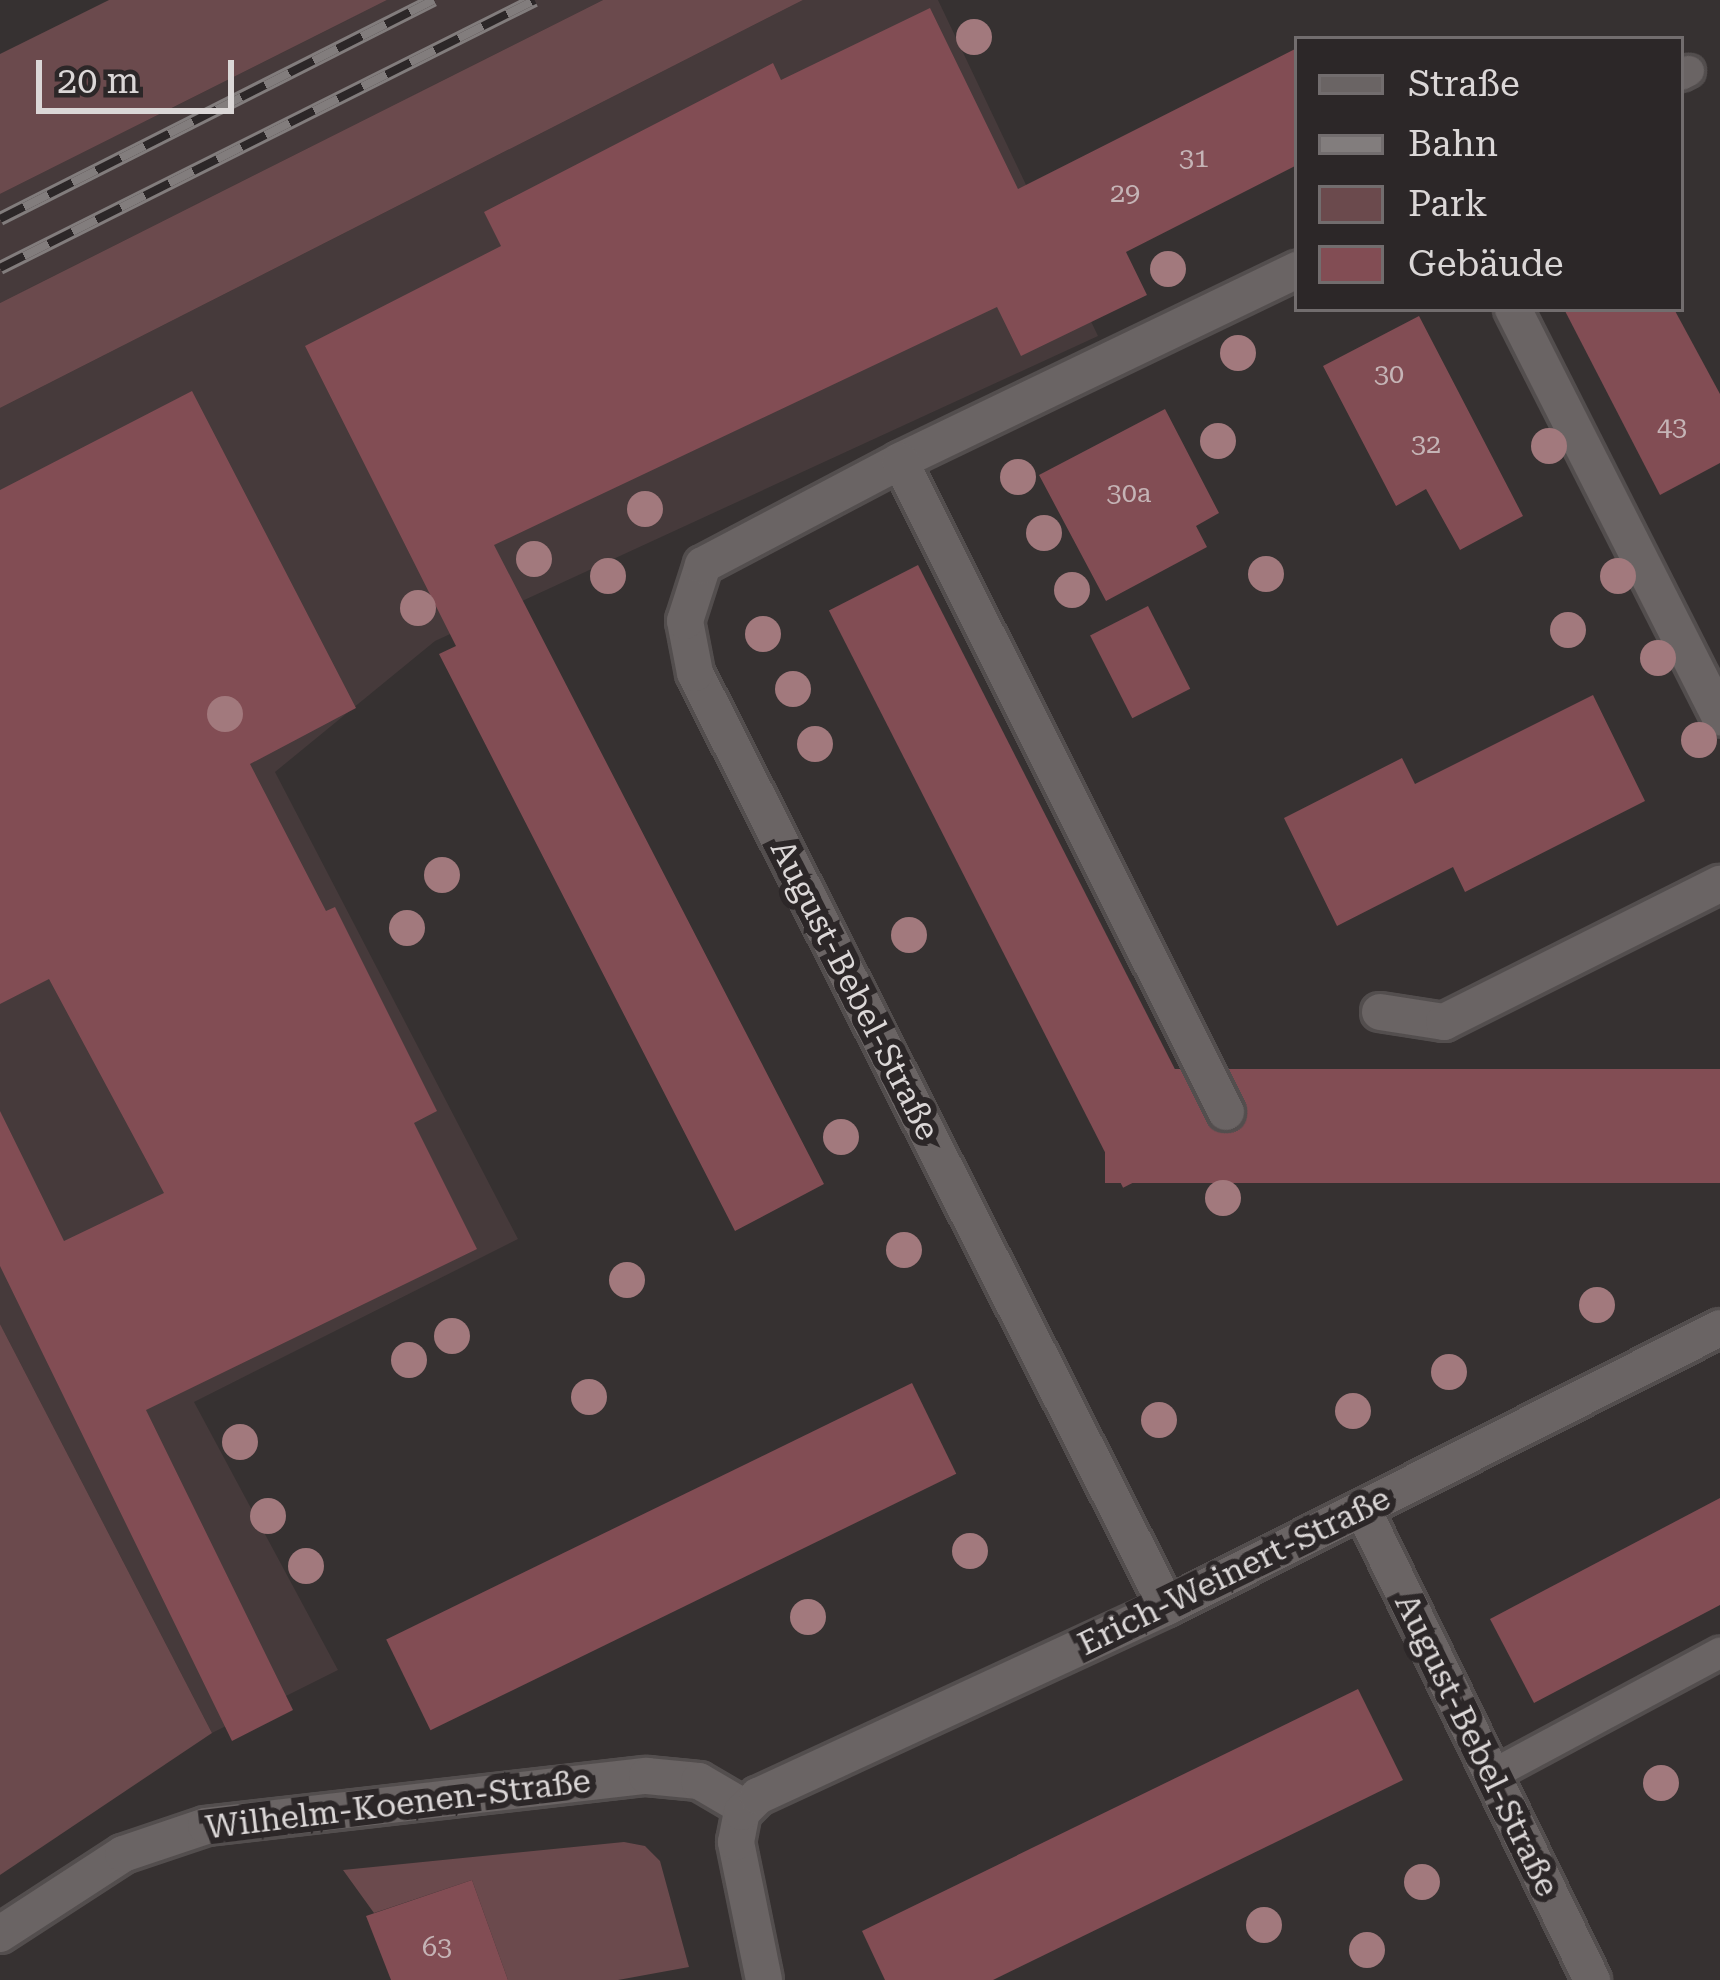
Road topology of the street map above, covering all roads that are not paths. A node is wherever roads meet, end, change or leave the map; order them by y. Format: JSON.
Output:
{"nodes":[{"id":1,"x":1294,"y":271,"type":"edge"},
{"id":2,"x":1515,"y":312,"type":"edge"},
{"id":3,"x":900,"y":461,"type":"junction"},
{"id":4,"x":1720,"y":717,"type":"edge"},
{"id":5,"x":1720,"y":884,"type":"edge"},
{"id":6,"x":1380,"y":1012,"type":"dead end"},
{"id":7,"x":1226,"y":1112,"type":"dead end"},
{"id":8,"x":1720,"y":1328,"type":"edge"},
{"id":9,"x":1363,"y":1510,"type":"junction"},
{"id":10,"x":1167,"y":1607,"type":"junction"},
{"id":11,"x":1720,"y":1653,"type":"edge"},
{"id":12,"x":1492,"y":1774,"type":"junction"},
{"id":13,"x":745,"y":1808,"type":"junction"},
{"id":14,"x":0,"y":1934,"type":"edge"},
{"id":15,"x":764,"y":1980,"type":"edge"},
{"id":16,"x":1592,"y":1980,"type":"edge"}],
"edges":[{"from":1,"to":3,"type":"street","name":"August-Bebel-Straße"},
{"from":2,"to":4,"type":"street"},
{"from":3,"to":7,"type":"street"},
{"from":3,"to":10,"type":"street","name":"August-Bebel-Straße"},
{"from":5,"to":6,"type":"street"},
{"from":8,"to":9,"type":"street","name":"Erich-Weinert-Straße"},
{"from":9,"to":10,"type":"street","name":"Erich-Weinert-Straße"},
{"from":9,"to":12,"type":"street","name":"August-Bebel-Straße"},
{"from":10,"to":13,"type":"street","name":"Erich-Weinert-Straße"},
{"from":11,"to":12,"type":"lane"},
{"from":12,"to":16,"type":"street","name":"August-Bebel-Straße"},
{"from":13,"to":14,"type":"street","name":"Wilhelm-Koenen-Straße"},
{"from":13,"to":15,"type":"street"}]}
